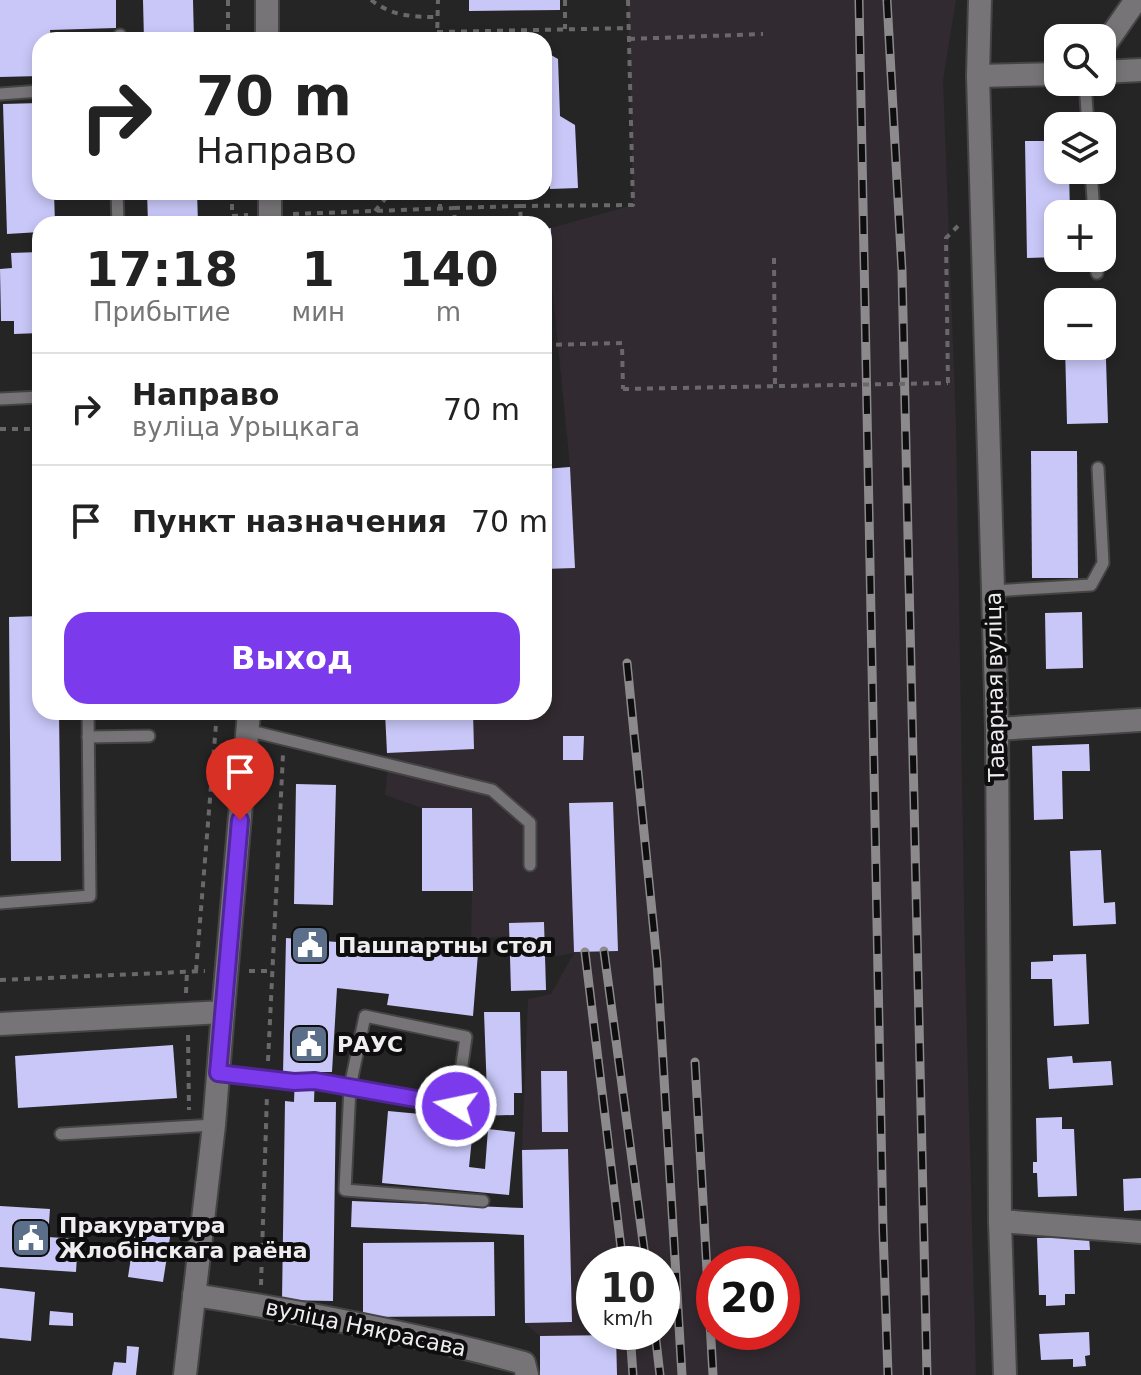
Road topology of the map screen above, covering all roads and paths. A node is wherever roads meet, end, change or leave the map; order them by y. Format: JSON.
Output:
{"nodes":[{"id":1,"x":228,"y":0,"type":"edge"},
{"id":2,"x":267,"y":0,"type":"edge"},
{"id":3,"x":371,"y":0,"type":"edge"},
{"id":4,"x":438,"y":0,"type":"edge"},
{"id":5,"x":565,"y":0,"type":"edge"},
{"id":6,"x":628,"y":0,"type":"edge"},
{"id":7,"x":980,"y":0,"type":"edge"},
{"id":8,"x":1136,"y":0,"type":"edge"},
{"id":9,"x":438,"y":17,"type":"junction"},
{"id":10,"x":629,"y":28,"type":"junction"},
{"id":11,"x":565,"y":29,"type":"junction"},
{"id":12,"x":1116,"y":29,"type":"edge"},
{"id":13,"x":228,"y":32,"type":"edge"},
{"id":14,"x":267,"y":32,"type":"edge"},
{"id":15,"x":437,"y":32,"type":"joint"},
{"id":16,"x":763,"y":34,"type":"dead end"},
{"id":17,"x":629,"y":39,"type":"junction"},
{"id":18,"x":1141,"y":70,"type":"edge"},
{"id":19,"x":1116,"y":71,"type":"edge"},
{"id":20,"x":1044,"y":74,"type":"edge"},
{"id":21,"x":978,"y":76,"type":"junction"},
{"id":22,"x":32,"y":92,"type":"edge"},
{"id":23,"x":0,"y":94,"type":"edge"},
{"id":24,"x":232,"y":200,"type":"edge"},
{"id":25,"x":384,"y":200,"type":"edge"},
{"id":26,"x":440,"y":200,"type":"edge"},
{"id":27,"x":520,"y":206,"type":"junction"},
{"id":28,"x":454,"y":208,"type":"junction"},
{"id":29,"x":440,"y":209,"type":"junction"},
{"id":30,"x":270,"y":210,"type":"edge"},
{"id":31,"x":375,"y":211,"type":"junction"},
{"id":32,"x":232,"y":216,"type":"joint"},
{"id":33,"x":454,"y":216,"type":"edge"},
{"id":34,"x":521,"y":216,"type":"edge"},
{"id":35,"x":946,"y":238,"type":"dead end"},
{"id":36,"x":774,"y":258,"type":"dead end"},
{"id":37,"x":552,"y":345,"type":"edge"},
{"id":38,"x":775,"y":385,"type":"junction"},
{"id":39,"x":32,"y":397,"type":"edge"},
{"id":40,"x":0,"y":399,"type":"edge"},
{"id":41,"x":0,"y":429,"type":"edge"},
{"id":42,"x":32,"y":429,"type":"edge"},
{"id":43,"x":1098,"y":468,"type":"dead end"},
{"id":44,"x":993,"y":591,"type":"junction"},
{"id":45,"x":88,"y":720,"type":"edge"},
{"id":46,"x":216,"y":720,"type":"edge"},
{"id":47,"x":1141,"y":720,"type":"edge"},
{"id":48,"x":248,"y":721,"type":"edge"},
{"id":49,"x":997,"y":729,"type":"junction"},
{"id":50,"x":149,"y":736,"type":"dead end"},
{"id":51,"x":88,"y":737,"type":"junction"},
{"id":52,"x":284,"y":739,"type":"junction"},
{"id":53,"x":530,"y":865,"type":"dead end"},
{"id":54,"x":0,"y":903,"type":"edge"},
{"id":55,"x":187,"y":971,"type":"junction"},
{"id":56,"x":196,"y":971,"type":"junction"},
{"id":57,"x":211,"y":971,"type":"dead end"},
{"id":58,"x":247,"y":971,"type":"dead end"},
{"id":59,"x":271,"y":971,"type":"junction"},
{"id":60,"x":0,"y":980,"type":"edge"},
{"id":61,"x":186,"y":994,"type":"dead end"},
{"id":62,"x":223,"y":1012,"type":"junction"},
{"id":63,"x":0,"y":1024,"type":"edge"},
{"id":64,"x":188,"y":1028,"type":"dead end"},
{"id":65,"x":218,"y":1073,"type":"junction"},
{"id":66,"x":268,"y":1079,"type":"junction"},
{"id":67,"x":350,"y":1087,"type":"junction"},
{"id":68,"x":214,"y":1125,"type":"junction"},
{"id":69,"x":189,"y":1127,"type":"junction"},
{"id":70,"x":61,"y":1134,"type":"dead end"},
{"id":71,"x":483,"y":1201,"type":"dead end"},
{"id":72,"x":1000,"y":1221,"type":"junction"},
{"id":73,"x":1141,"y":1232,"type":"edge"},
{"id":74,"x":194,"y":1295,"type":"junction"},
{"id":75,"x":261,"y":1305,"type":"junction"},
{"id":76,"x":185,"y":1375,"type":"edge"},
{"id":77,"x":527,"y":1375,"type":"edge"},
{"id":78,"x":1005,"y":1375,"type":"edge"}],
"edges":[{"from":1,"to":13,"type":"path"},
{"from":2,"to":14,"type":"street"},
{"from":3,"to":9,"type":"path"},
{"from":4,"to":9,"type":"path"},
{"from":5,"to":11,"type":"path"},
{"from":6,"to":10,"type":"path"},
{"from":7,"to":21,"type":"street","name":"Таварная вуліца"},
{"from":8,"to":12,"type":"street"},
{"from":9,"to":15,"type":"path"},
{"from":10,"to":11,"type":"path"},
{"from":10,"to":17,"type":"path"},
{"from":11,"to":15,"type":"path"},
{"from":16,"to":17,"type":"path"},
{"from":17,"to":27,"type":"path"},
{"from":18,"to":19,"type":"street"},
{"from":20,"to":21,"type":"street"},
{"from":21,"to":44,"type":"street","name":"Таварная вуліца"},
{"from":22,"to":23,"type":"lane"},
{"from":24,"to":32,"type":"path"},
{"from":25,"to":31,"type":"path"},
{"from":26,"to":29,"type":"path"},
{"from":27,"to":28,"type":"path"},
{"from":27,"to":34,"type":"path"},
{"from":28,"to":29,"type":"path"},
{"from":28,"to":33,"type":"path"},
{"from":29,"to":31,"type":"path"},
{"from":30,"to":31,"type":"path"},
{"from":30,"to":32,"type":"path"},
{"from":35,"to":38,"type":"path","bridge":true},
{"from":36,"to":38,"type":"path"},
{"from":37,"to":38,"type":"path","bridge":true},
{"from":39,"to":40,"type":"lane"},
{"from":41,"to":42,"type":"path"},
{"from":43,"to":44,"type":"lane"},
{"from":44,"to":49,"type":"street","name":"Таварная вуліца"},
{"from":45,"to":51,"type":"lane"},
{"from":46,"to":56,"type":"path"},
{"from":47,"to":49,"type":"street"},
{"from":48,"to":52,"type":"lane"},
{"from":48,"to":62,"type":"street"},
{"from":49,"to":72,"type":"street","name":"Таварная вуліца"},
{"from":50,"to":51,"type":"lane"},
{"from":51,"to":54,"type":"lane"},
{"from":52,"to":53,"type":"lane"},
{"from":52,"to":59,"type":"path"},
{"from":55,"to":56,"type":"path"},
{"from":55,"to":60,"type":"path"},
{"from":55,"to":61,"type":"path"},
{"from":56,"to":57,"type":"path"},
{"from":58,"to":59,"type":"path"},
{"from":59,"to":66,"type":"path"},
{"from":62,"to":63,"type":"street"},
{"from":62,"to":65,"type":"street"},
{"from":64,"to":69,"type":"path"},
{"from":65,"to":66,"type":"lane"},
{"from":65,"to":68,"type":"street"},
{"from":66,"to":67,"type":"lane"},
{"from":66,"to":75,"type":"path"},
{"from":67,"to":67,"type":"lane"},
{"from":67,"to":71,"type":"lane"},
{"from":68,"to":69,"type":"lane"},
{"from":68,"to":74,"type":"street"},
{"from":69,"to":70,"type":"lane"},
{"from":72,"to":73,"type":"street"},
{"from":72,"to":78,"type":"street","name":"Таварная вуліца"},
{"from":74,"to":75,"type":"street","name":"вуліца Някрасава"},
{"from":74,"to":76,"type":"street"},
{"from":75,"to":77,"type":"street","name":"вуліца Някрасава"}]}
